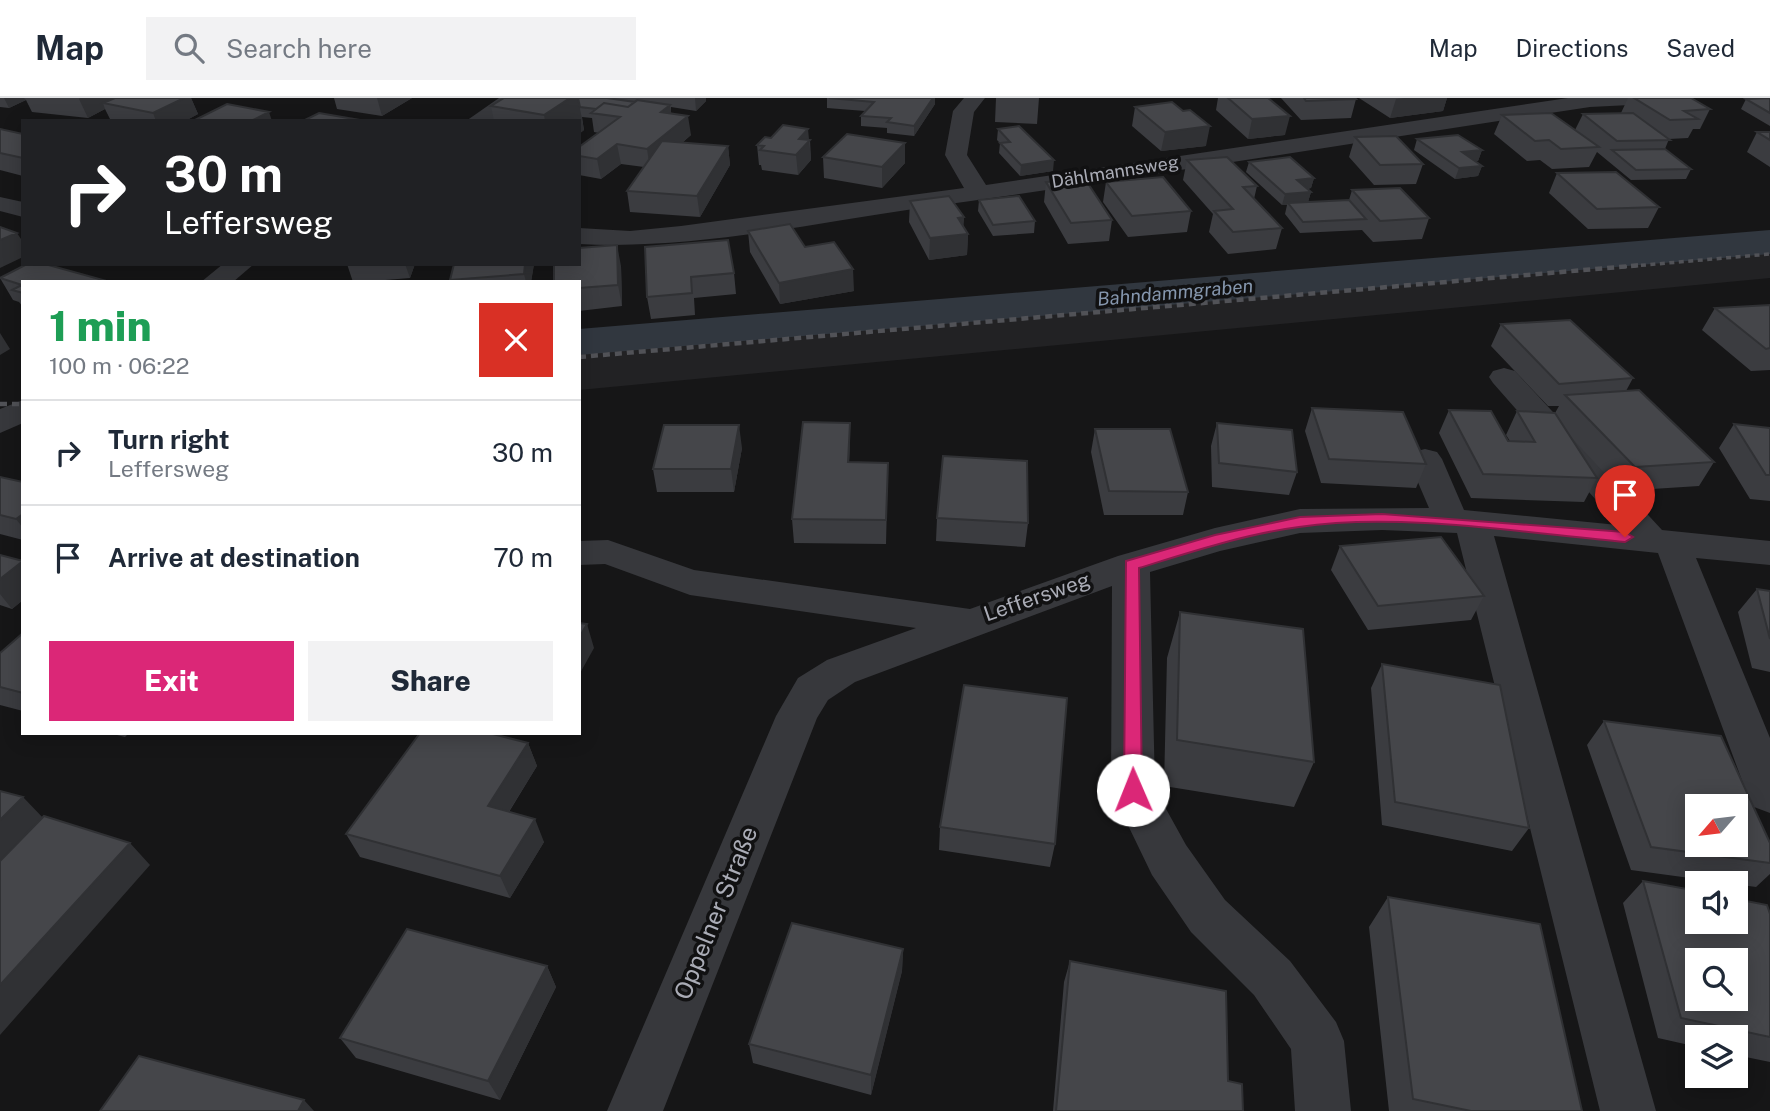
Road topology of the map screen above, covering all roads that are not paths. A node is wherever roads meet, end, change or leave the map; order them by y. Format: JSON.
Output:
{"nodes":[{"id":1,"x":514,"y":98,"type":"edge"},
{"id":2,"x":975,"y":98,"type":"edge"},
{"id":3,"x":1650,"y":98,"type":"edge"},
{"id":4,"x":480,"y":119,"type":"edge"},
{"id":5,"x":979,"y":193,"type":"junction"},
{"id":6,"x":0,"y":204,"type":"edge"},
{"id":7,"x":21,"y":209,"type":"edge"},
{"id":8,"x":581,"y":236,"type":"edge"},
{"id":9,"x":234,"y":266,"type":"edge"},
{"id":10,"x":216,"y":280,"type":"edge"},
{"id":11,"x":1504,"y":377,"type":"dead end"},
{"id":12,"x":21,"y":410,"type":"edge"},
{"id":13,"x":0,"y":423,"type":"edge"},
{"id":14,"x":1425,"y":459,"type":"edge"},
{"id":15,"x":1462,"y":522,"type":"junction"},
{"id":16,"x":1662,"y":541,"type":"junction"},
{"id":17,"x":1770,"y":553,"type":"edge"},
{"id":18,"x":581,"y":554,"type":"edge"},
{"id":19,"x":1131,"y":565,"type":"junction"},
{"id":20,"x":968,"y":622,"type":"junction"},
{"id":21,"x":797,"y":716,"type":"joint"},
{"id":22,"x":1770,"y":794,"type":"edge"},
{"id":23,"x":635,"y":1111,"type":"edge"},
{"id":24,"x":1323,"y":1111,"type":"edge"},
{"id":25,"x":1628,"y":1111,"type":"edge"}],
"edges":[{"from":1,"to":4,"type":"street"},
{"from":2,"to":5,"type":"street"},
{"from":3,"to":5,"type":"street","name":"Dählmannsweg"},
{"from":5,"to":8,"type":"street","name":"Dählmannsweg"},
{"from":6,"to":7,"type":"street"},
{"from":9,"to":10,"type":"street"},
{"from":11,"to":16,"type":"street"},
{"from":12,"to":13,"type":"street"},
{"from":14,"to":15,"type":"street"},
{"from":15,"to":16,"type":"street","name":"Leffersweg"},
{"from":15,"to":19,"type":"street","name":"Leffersweg"},
{"from":15,"to":25,"type":"street"},
{"from":16,"to":17,"type":"street","name":"Leffersweg"},
{"from":16,"to":22,"type":"street"},
{"from":18,"to":20,"type":"street","name":"Leffersweg"},
{"from":19,"to":20,"type":"street","name":"Leffersweg"},
{"from":19,"to":24,"type":"street"},
{"from":20,"to":21,"type":"street","name":"Leffersweg"},
{"from":21,"to":23,"type":"street","name":"Oppelner Straße"}]}
